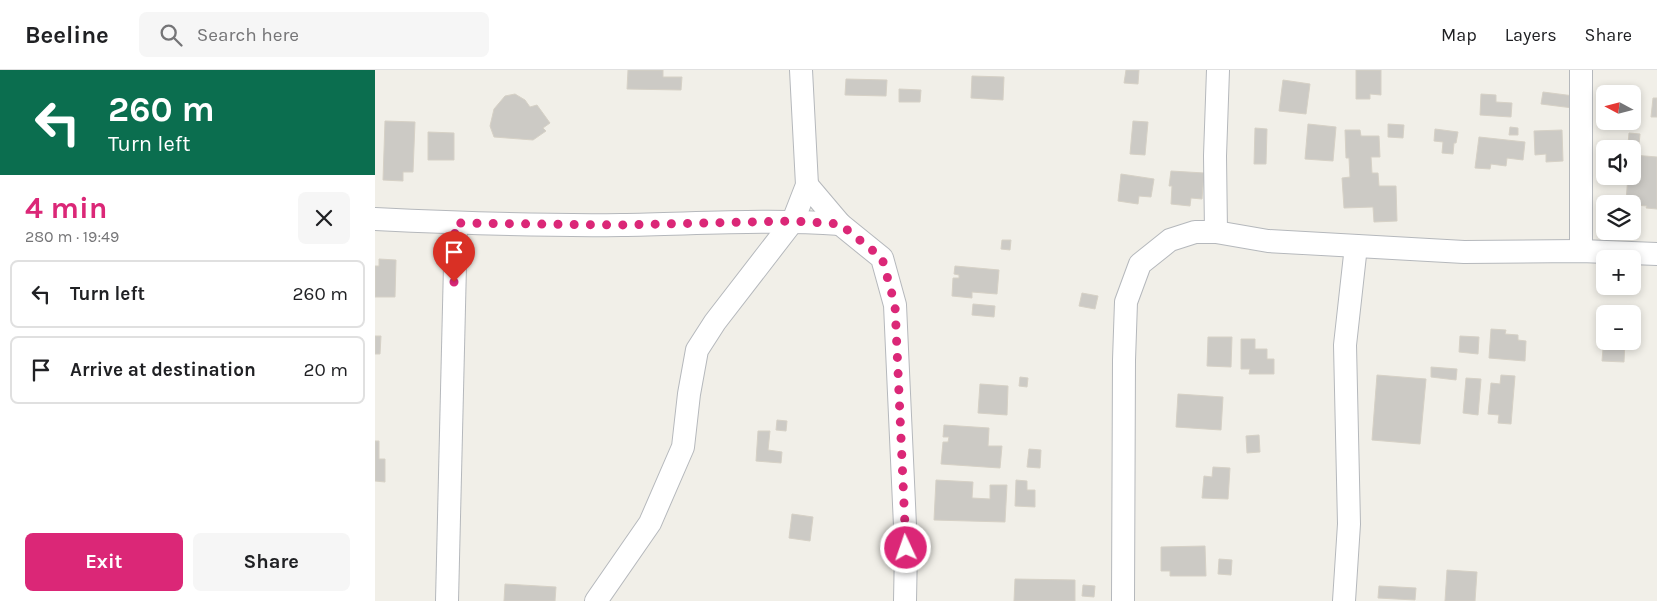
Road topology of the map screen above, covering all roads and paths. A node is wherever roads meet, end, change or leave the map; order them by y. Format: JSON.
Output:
{"nodes":[{"id":1,"x":801,"y":70,"type":"edge"},
{"id":2,"x":1218,"y":70,"type":"edge"},
{"id":3,"x":1581,"y":70,"type":"edge"},
{"id":4,"x":807,"y":185,"type":"junction"},
{"id":5,"x":375,"y":219,"type":"edge"},
{"id":6,"x":793,"y":221,"type":"junction"},
{"id":7,"x":455,"y":223,"type":"junction"},
{"id":8,"x":840,"y":224,"type":"junction"},
{"id":9,"x":1216,"y":232,"type":"junction"},
{"id":10,"x":1356,"y":246,"type":"junction"},
{"id":11,"x":1581,"y":252,"type":"junction"},
{"id":12,"x":1657,"y":254,"type":"edge"},
{"id":13,"x":447,"y":601,"type":"edge"},
{"id":14,"x":596,"y":601,"type":"edge"},
{"id":15,"x":905,"y":601,"type":"edge"},
{"id":16,"x":1123,"y":601,"type":"edge"},
{"id":17,"x":1345,"y":601,"type":"edge"}],
"edges":[{"from":1,"to":4,"type":"street"},
{"from":2,"to":9,"type":"street"},
{"from":3,"to":11,"type":"street"},
{"from":4,"to":6,"type":"street"},
{"from":4,"to":8,"type":"street"},
{"from":5,"to":7,"type":"street"},
{"from":6,"to":7,"type":"street"},
{"from":6,"to":8,"type":"street"},
{"from":6,"to":14,"type":"street"},
{"from":7,"to":13,"type":"street"},
{"from":8,"to":15,"type":"street"},
{"from":9,"to":10,"type":"street"},
{"from":9,"to":16,"type":"street"},
{"from":10,"to":11,"type":"street"},
{"from":10,"to":17,"type":"street"},
{"from":11,"to":12,"type":"street"}]}
